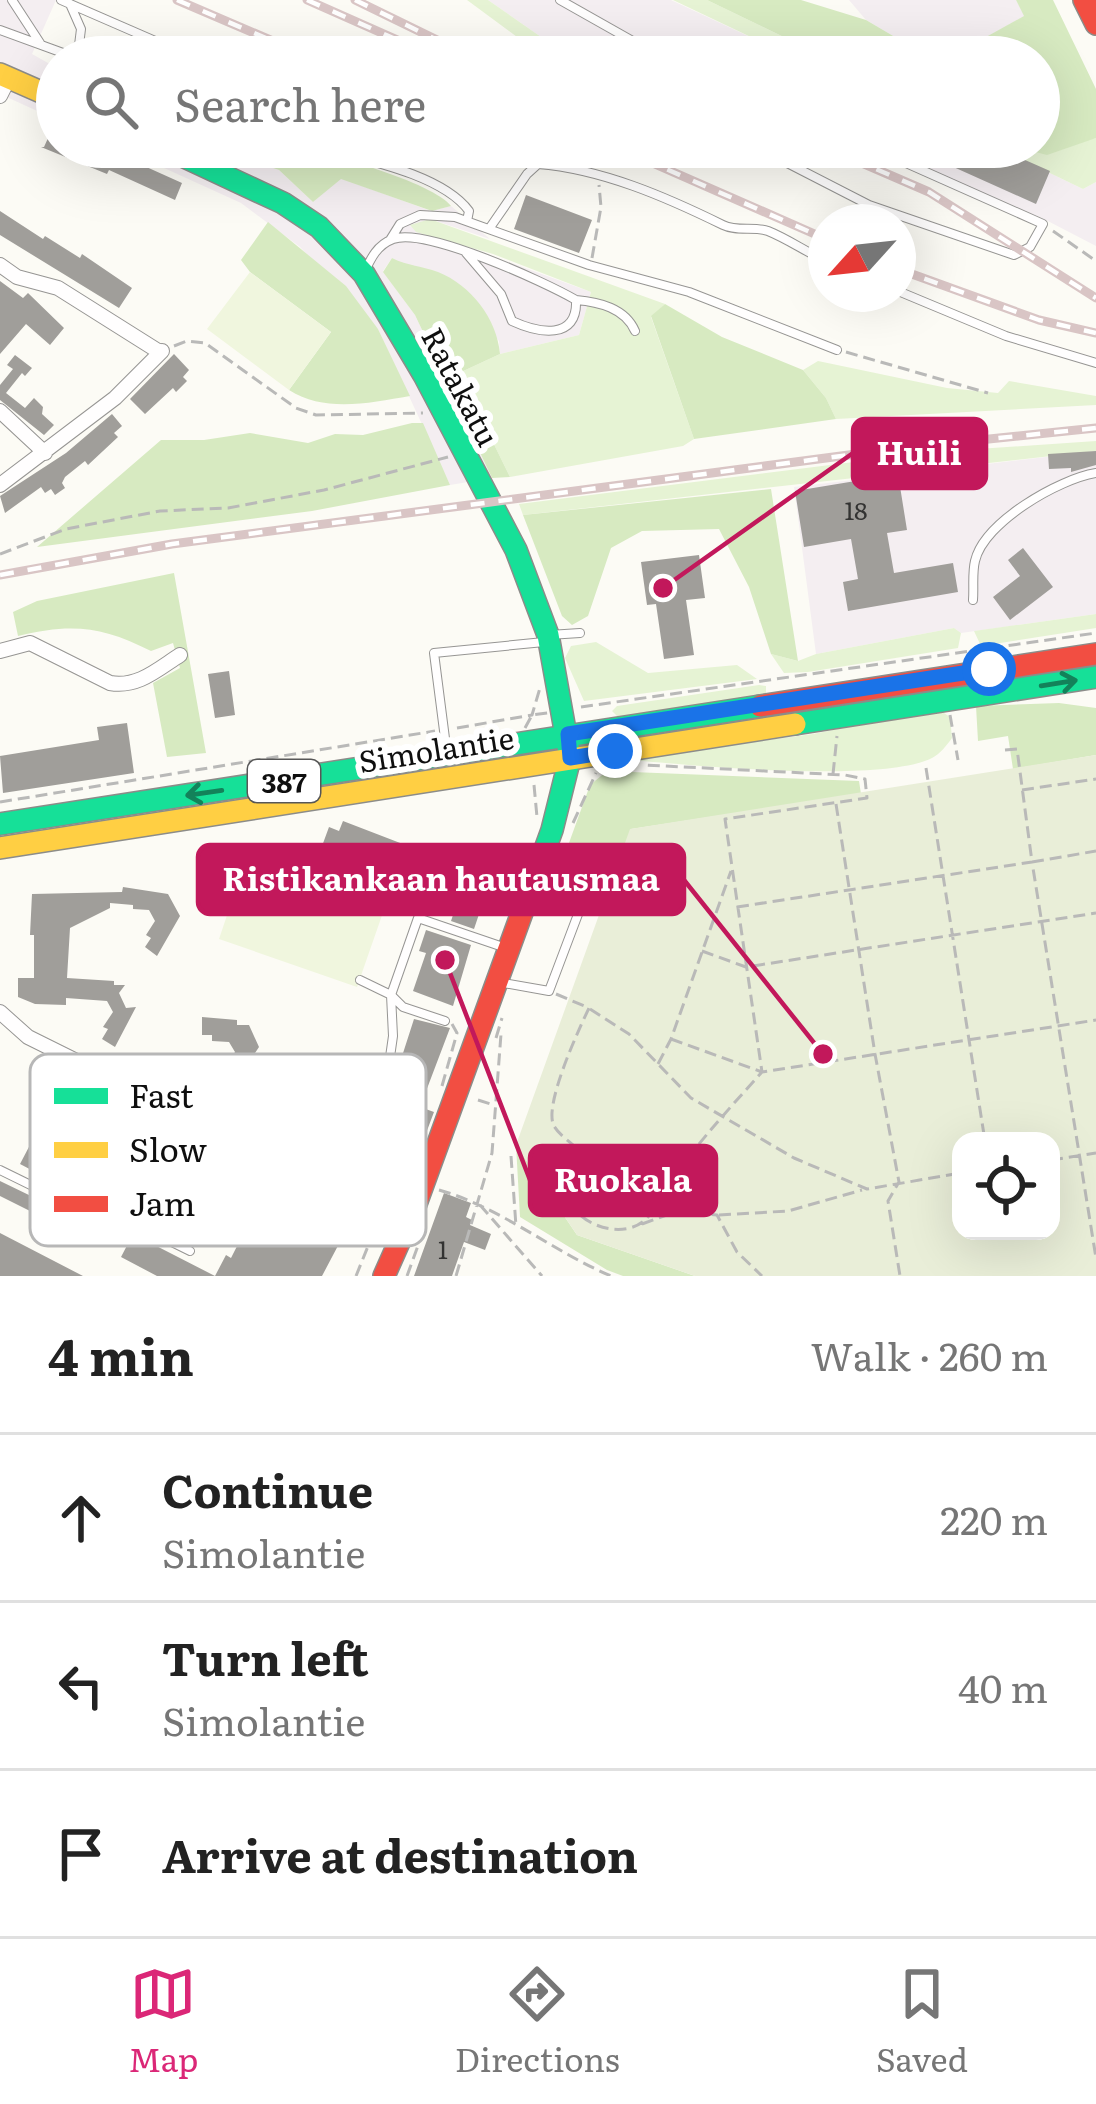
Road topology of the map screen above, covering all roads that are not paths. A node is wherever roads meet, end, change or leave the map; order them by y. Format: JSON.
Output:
{"nodes":[{"id":1,"x":12,"y":0,"type":"edge"},
{"id":2,"x":560,"y":0,"type":"edge"},
{"id":3,"x":1084,"y":0,"type":"edge"},
{"id":4,"x":66,"y":2,"type":"edge"},
{"id":5,"x":1096,"y":24,"type":"edge"},
{"id":6,"x":0,"y":30,"type":"edge"},
{"id":7,"x":80,"y":36,"type":"edge"},
{"id":8,"x":144,"y":36,"type":"edge"},
{"id":9,"x":624,"y":36,"type":"edge"},
{"id":10,"x":36,"y":37,"type":"edge"},
{"id":11,"x":36,"y":42,"type":"edge"},
{"id":12,"x":3,"y":83,"type":"edge"},
{"id":13,"x":36,"y":93,"type":"edge"},
{"id":14,"x":197,"y":168,"type":"edge"},
{"id":15,"x":390,"y":168,"type":"edge"},
{"id":16,"x":534,"y":168,"type":"edge"},
{"id":17,"x":558,"y":168,"type":"edge"},
{"id":18,"x":797,"y":168,"type":"edge"},
{"id":19,"x":917,"y":168,"type":"edge"},
{"id":20,"x":467,"y":221,"type":"junction"},
{"id":21,"x":489,"y":229,"type":"junction"},
{"id":22,"x":390,"y":240,"type":"junction"},
{"id":23,"x":808,"y":251,"type":"edge"},
{"id":24,"x":466,"y":253,"type":"junction"},
{"id":25,"x":0,"y":265,"type":"edge"},
{"id":26,"x":364,"y":274,"type":"junction"},
{"id":27,"x":916,"y":298,"type":"edge"},
{"id":28,"x":576,"y":300,"type":"junction"},
{"id":29,"x":635,"y":331,"type":"dead end"},
{"id":30,"x":837,"y":350,"type":"road end"},
{"id":31,"x":1096,"y":363,"type":"edge"},
{"id":32,"x":0,"y":411,"type":"edge"},
{"id":33,"x":46,"y":453,"type":"junction"},
{"id":34,"x":1096,"y":473,"type":"edge"},
{"id":35,"x":0,"y":485,"type":"edge"},
{"id":36,"x":973,"y":600,"type":"dead end"},
{"id":37,"x":580,"y":633,"type":"dead end"},
{"id":38,"x":548,"y":638,"type":"junction"},
{"id":39,"x":0,"y":651,"type":"edge"},
{"id":40,"x":1096,"y":654,"type":"edge"},
{"id":41,"x":180,"y":655,"type":"dead end"},
{"id":42,"x":1096,"y":677,"type":"edge"},
{"id":43,"x":568,"y":734,"type":"junction"},
{"id":44,"x":529,"y":753,"type":"junction"},
{"id":45,"x":447,"y":755,"type":"junction"},
{"id":46,"x":570,"y":758,"type":"junction"},
{"id":47,"x":0,"y":824,"type":"edge"},
{"id":48,"x":0,"y":848,"type":"edge"},
{"id":49,"x":529,"y":889,"type":"junction"},
{"id":50,"x":508,"y":948,"type":"junction"},
{"id":51,"x":360,"y":980,"type":"dead end"},
{"id":52,"x":496,"y":981,"type":"junction"},
{"id":53,"x":391,"y":995,"type":"junction"},
{"id":54,"x":0,"y":1012,"type":"edge"},
{"id":55,"x":445,"y":1021,"type":"road end"},
{"id":56,"x":62,"y":1054,"type":"edge"},
{"id":57,"x":390,"y":1054,"type":"edge"},
{"id":58,"x":0,"y":1170,"type":"edge"},
{"id":59,"x":426,"y":1171,"type":"edge"},
{"id":60,"x":30,"y":1185,"type":"edge"},
{"id":61,"x":180,"y":1246,"type":"edge"},
{"id":62,"x":397,"y":1246,"type":"edge"},
{"id":63,"x":190,"y":1251,"type":"dead end"},
{"id":64,"x":384,"y":1276,"type":"edge"}],
"edges":[{"from":1,"to":10,"type":"lane"},
{"from":2,"to":9,"type":"lane"},
{"from":3,"to":5,"type":"main road"},
{"from":4,"to":7,"type":"lane"},
{"from":4,"to":8,"type":"lane"},
{"from":6,"to":11,"type":"lane"},
{"from":12,"to":13,"type":"main road"},
{"from":14,"to":26,"type":"main road","name":"Ratakatu"},
{"from":15,"to":20,"type":"lane"},
{"from":16,"to":21,"type":"lane"},
{"from":17,"to":23,"type":"lane"},
{"from":18,"to":19,"type":"lane"},
{"from":20,"to":21,"type":"lane"},
{"from":20,"to":22,"type":"lane"},
{"from":21,"to":30,"type":"lane"},
{"from":22,"to":24,"type":"lane"},
{"from":22,"to":26,"type":"lane"},
{"from":24,"to":28,"type":"lane"},
{"from":24,"to":28,"type":"lane"},
{"from":25,"to":33,"type":"street"},
{"from":26,"to":38,"type":"main road","name":"Ratakatu"},
{"from":27,"to":31,"type":"lane"},
{"from":28,"to":29,"type":"lane"},
{"from":32,"to":33,"type":"street"},
{"from":33,"to":35,"type":"street"},
{"from":34,"to":36,"type":"lane"},
{"from":37,"to":38,"type":"lane"},
{"from":38,"to":43,"type":"main road","name":"Ratakatu"},
{"from":38,"to":45,"type":"lane"},
{"from":39,"to":41,"type":"street"},
{"from":40,"to":43,"type":"main road","name":"Simolantie","number":"387"},
{"from":46,"to":42,"type":"main road","name":"Simolantie","one_way":true},
{"from":43,"to":44,"type":"main road","name":"Simolantie","number":"387"},
{"from":43,"to":46,"type":"main road","name":"Ratakatu"},
{"from":44,"to":45,"type":"main road","name":"Simolantie","number":"387"},
{"from":44,"to":46,"type":"main road","name":"Simolantie"},
{"from":44,"to":48,"type":"main road","name":"Simolantie"},
{"from":45,"to":47,"type":"main road","name":"Simolantie","number":"387","one_way":true},
{"from":46,"to":49,"type":"main road","name":"Ratakatu"},
{"from":49,"to":50,"type":"main road","name":"Ratakatu"},
{"from":49,"to":52,"type":"lane"},
{"from":50,"to":52,"type":"main road","name":"Ratakatu"},
{"from":50,"to":53,"type":"lane"},
{"from":51,"to":53,"type":"lane"},
{"from":52,"to":59,"type":"main road","name":"Ratakatu"},
{"from":53,"to":55,"type":"lane"},
{"from":53,"to":57,"type":"lane"},
{"from":54,"to":56,"type":"street"},
{"from":58,"to":60,"type":"lane"},
{"from":61,"to":63,"type":"lane"},
{"from":62,"to":64,"type":"main road","name":"Ratakatu"}]}
